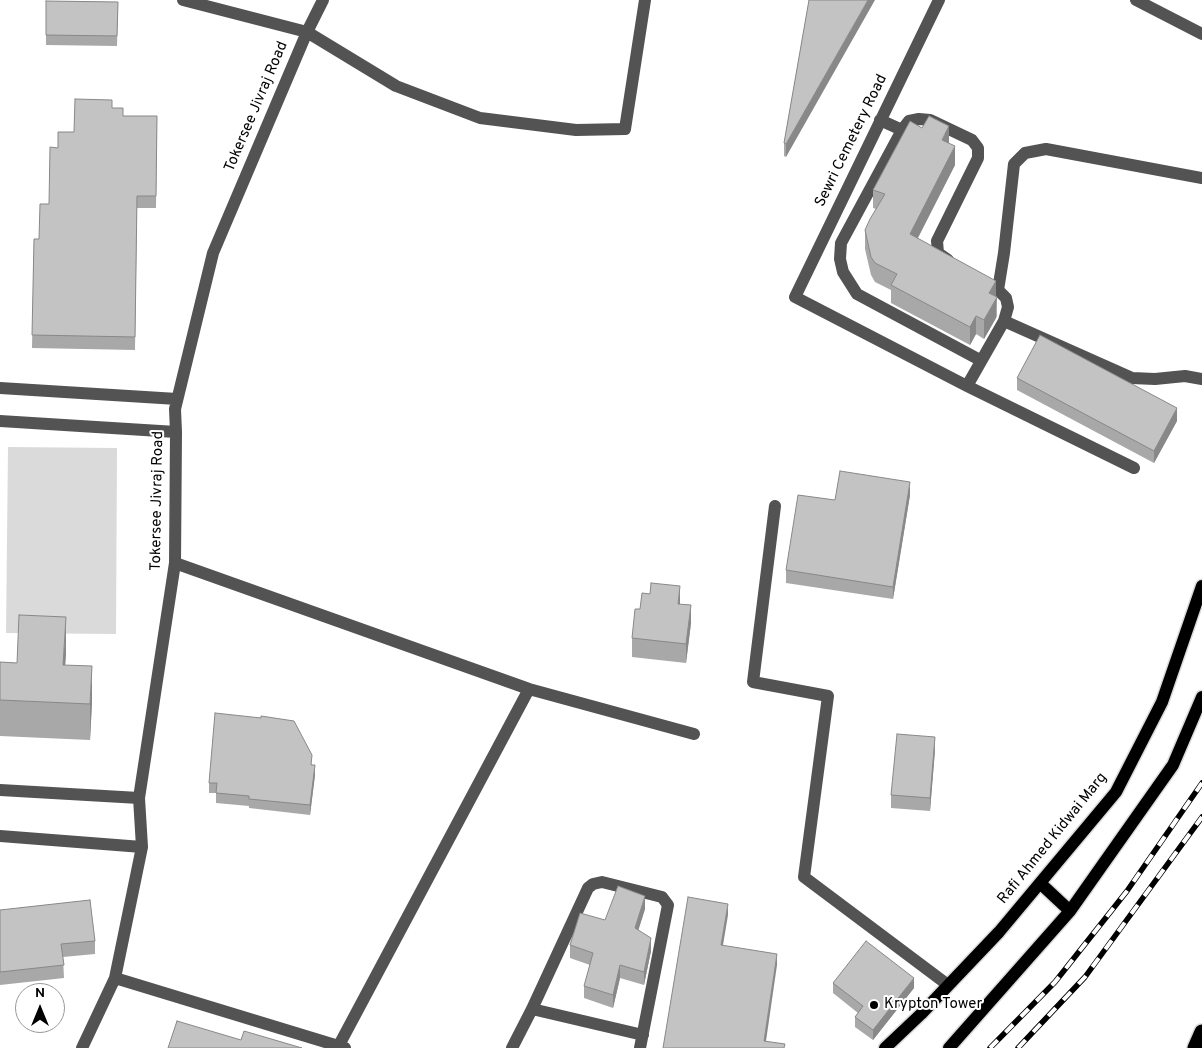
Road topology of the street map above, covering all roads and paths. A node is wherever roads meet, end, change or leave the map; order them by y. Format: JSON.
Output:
{"nodes":[{"id":1,"x":182,"y":0,"type":"edge"},
{"id":2,"x":323,"y":0,"type":"edge"},
{"id":3,"x":645,"y":0,"type":"edge"},
{"id":4,"x":939,"y":0,"type":"edge"},
{"id":5,"x":1136,"y":0,"type":"edge"},
{"id":6,"x":307,"y":32,"type":"junction"},
{"id":7,"x":1202,"y":34,"type":"edge"},
{"id":8,"x":880,"y":120,"type":"junction"},
{"id":9,"x":902,"y":130,"type":"junction"},
{"id":10,"x":1202,"y":178,"type":"edge"},
{"id":11,"x":961,"y":268,"type":"edge"},
{"id":12,"x":984,"y":281,"type":"edge"},
{"id":13,"x":998,"y":290,"type":"junction"},
{"id":14,"x":1004,"y":321,"type":"junction"},
{"id":15,"x":980,"y":360,"type":"junction"},
{"id":16,"x":1202,"y":379,"type":"edge"},
{"id":17,"x":967,"y":386,"type":"junction"},
{"id":18,"x":0,"y":388,"type":"edge"},
{"id":19,"x":177,"y":399,"type":"junction"},
{"id":20,"x":0,"y":421,"type":"edge"},
{"id":21,"x":176,"y":432,"type":"junction"},
{"id":22,"x":1134,"y":468,"type":"dead end"},
{"id":23,"x":775,"y":506,"type":"dead end"},
{"id":24,"x":175,"y":563,"type":"junction"},
{"id":25,"x":1202,"y":586,"type":"edge"},
{"id":26,"x":529,"y":689,"type":"junction"},
{"id":27,"x":1202,"y":697,"type":"edge"},
{"id":28,"x":694,"y":734,"type":"dead end"},
{"id":29,"x":0,"y":790,"type":"edge"},
{"id":30,"x":139,"y":798,"type":"junction"},
{"id":31,"x":0,"y":836,"type":"edge"},
{"id":32,"x":142,"y":847,"type":"junction"},
{"id":33,"x":1040,"y":883,"type":"junction"},
{"id":34,"x":1070,"y":911,"type":"junction"},
{"id":35,"x":115,"y":978,"type":"junction"},
{"id":36,"x":948,"y":985,"type":"junction"},
{"id":37,"x":532,"y":1009,"type":"junction"},
{"id":38,"x":1202,"y":1032,"type":"edge"},
{"id":39,"x":643,"y":1035,"type":"junction"},
{"id":40,"x":342,"y":1047,"type":"edge"},
{"id":41,"x":82,"y":1048,"type":"edge"},
{"id":42,"x":512,"y":1048,"type":"edge"},
{"id":43,"x":640,"y":1048,"type":"edge"},
{"id":44,"x":884,"y":1048,"type":"edge"},
{"id":45,"x":949,"y":1048,"type":"edge"},
{"id":46,"x":1195,"y":1048,"type":"edge"}],
"edges":[{"from":1,"to":6,"type":"street"},
{"from":2,"to":6,"type":"street","name":"Tokersee Jivraj Road"},
{"from":3,"to":6,"type":"street"},
{"from":4,"to":8,"type":"street","name":"Sewri Cemetery Road"},
{"from":5,"to":7,"type":"street"},
{"from":6,"to":19,"type":"street","name":"Tokersee Jivraj Road"},
{"from":8,"to":9,"type":"street"},
{"from":8,"to":17,"type":"street","name":"Sewri Cemetery Road"},
{"from":9,"to":11,"type":"street"},
{"from":9,"to":15,"type":"street"},
{"from":10,"to":13,"type":"street"},
{"from":12,"to":13,"type":"street"},
{"from":13,"to":14,"type":"street"},
{"from":14,"to":15,"type":"street"},
{"from":14,"to":16,"type":"street"},
{"from":15,"to":17,"type":"street"},
{"from":17,"to":22,"type":"street"},
{"from":18,"to":19,"type":"street"},
{"from":19,"to":21,"type":"street","name":"Tokersee Jivraj Road"},
{"from":20,"to":21,"type":"street"},
{"from":21,"to":24,"type":"street","name":"Tokersee Jivraj Road"},
{"from":23,"to":36,"type":"street"},
{"from":24,"to":26,"type":"street"},
{"from":24,"to":30,"type":"street","name":"Tokersee Jivraj Road"},
{"from":25,"to":33,"type":"main road","name":"Rafi Ahmed Kidwai Marg"},
{"from":26,"to":28,"type":"street"},
{"from":26,"to":40,"type":"street"},
{"from":27,"to":34,"type":"main road"},
{"from":29,"to":30,"type":"street"},
{"from":30,"to":32,"type":"street","name":"Tokersee Jivraj Road"},
{"from":31,"to":32,"type":"street"},
{"from":32,"to":35,"type":"street","name":"Tokersee Jivraj Road"},
{"from":33,"to":34,"type":"main road"},
{"from":33,"to":36,"type":"main road","name":"Rafi Ahmed Kidwai Marg"},
{"from":34,"to":45,"type":"main road"},
{"from":35,"to":40,"type":"street"},
{"from":35,"to":41,"type":"street","name":"Tokersee Jivraj Road"},
{"from":36,"to":44,"type":"main road","name":"Rafi Ahmed Kidwai Marg"},
{"from":37,"to":39,"type":"street"},
{"from":37,"to":39,"type":"street"},
{"from":37,"to":42,"type":"street"},
{"from":38,"to":46,"type":"highway"},
{"from":39,"to":43,"type":"street"}]}
